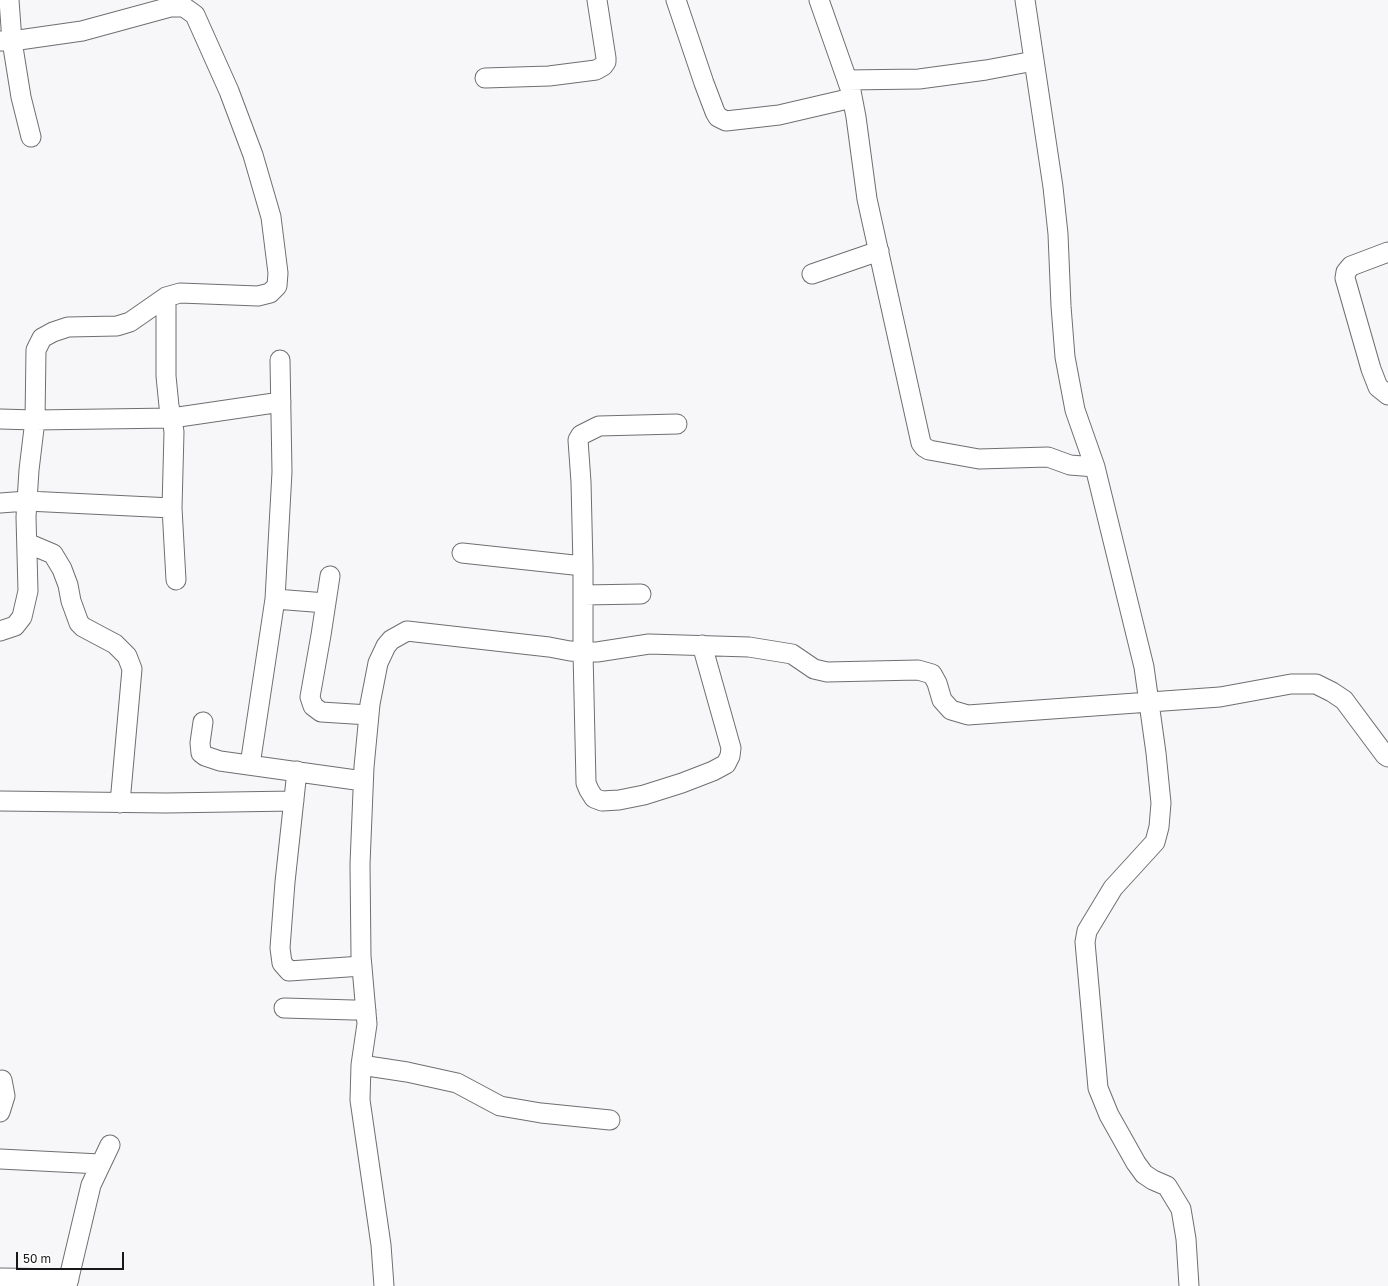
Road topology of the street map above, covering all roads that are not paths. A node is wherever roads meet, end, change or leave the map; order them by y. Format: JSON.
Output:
{"nodes":[{"id":1,"x":9,"y":0,"type":"edge"},
{"id":2,"x":597,"y":0,"type":"edge"},
{"id":3,"x":676,"y":0,"type":"edge"},
{"id":4,"x":819,"y":0,"type":"edge"},
{"id":5,"x":1025,"y":0,"type":"edge"},
{"id":6,"x":6,"y":41,"type":"edge"},
{"id":7,"x":1034,"y":61,"type":"junction"},
{"id":8,"x":485,"y":78,"type":"dead end"},
{"id":9,"x":850,"y":89,"type":"junction"},
{"id":10,"x":31,"y":137,"type":"dead end"},
{"id":11,"x":879,"y":251,"type":"junction"},
{"id":12,"x":1388,"y":252,"type":"edge"},
{"id":13,"x":812,"y":274,"type":"dead end"},
{"id":14,"x":166,"y":297,"type":"junction"},
{"id":15,"x":280,"y":360,"type":"dead end"},
{"id":16,"x":1388,"y":395,"type":"edge"},
{"id":17,"x":281,"y":402,"type":"junction"},
{"id":18,"x":172,"y":418,"type":"junction"},
{"id":19,"x":0,"y":419,"type":"edge"},
{"id":20,"x":35,"y":420,"type":"junction"},
{"id":21,"x":677,"y":424,"type":"dead end"},
{"id":22,"x":1095,"y":466,"type":"junction"},
{"id":23,"x":27,"y":501,"type":"junction"},
{"id":24,"x":0,"y":503,"type":"edge"},
{"id":25,"x":172,"y":508,"type":"junction"},
{"id":26,"x":27,"y":543,"type":"junction"},
{"id":27,"x":462,"y":553,"type":"dead end"},
{"id":28,"x":583,"y":566,"type":"junction"},
{"id":29,"x":330,"y":576,"type":"dead end"},
{"id":30,"x":176,"y":580,"type":"dead end"},
{"id":31,"x":641,"y":594,"type":"dead end"},
{"id":32,"x":583,"y":595,"type":"junction"},
{"id":33,"x":275,"y":599,"type":"junction"},
{"id":34,"x":326,"y":603,"type":"junction"},
{"id":35,"x":0,"y":631,"type":"edge"},
{"id":36,"x":702,"y":645,"type":"junction"},
{"id":37,"x":583,"y":652,"type":"junction"},
{"id":38,"x":1149,"y":702,"type":"junction"},
{"id":39,"x":369,"y":715,"type":"junction"},
{"id":40,"x":204,"y":722,"type":"dead end"},
{"id":41,"x":1388,"y":757,"type":"edge"},
{"id":42,"x":250,"y":765,"type":"junction"},
{"id":43,"x":298,"y":771,"type":"junction"},
{"id":44,"x":363,"y":781,"type":"junction"},
{"id":45,"x":0,"y":801,"type":"edge"},
{"id":46,"x":294,"y":801,"type":"junction"},
{"id":47,"x":120,"y":803,"type":"junction"},
{"id":48,"x":362,"y":966,"type":"junction"},
{"id":49,"x":284,"y":1008,"type":"dead end"},
{"id":50,"x":366,"y":1010,"type":"junction"},
{"id":51,"x":361,"y":1065,"type":"junction"},
{"id":52,"x":1,"y":1078,"type":"edge"},
{"id":53,"x":0,"y":1112,"type":"edge"},
{"id":54,"x":610,"y":1120,"type":"dead end"},
{"id":55,"x":110,"y":1145,"type":"dead end"},
{"id":56,"x":0,"y":1159,"type":"edge"},
{"id":57,"x":100,"y":1164,"type":"junction"},
{"id":58,"x":0,"y":1278,"type":"edge"},
{"id":59,"x":68,"y":1282,"type":"edge"},
{"id":60,"x":384,"y":1286,"type":"edge"},
{"id":61,"x":1189,"y":1286,"type":"edge"}],
"edges":[{"from":1,"to":6,"type":"street"},
{"from":2,"to":8,"type":"street"},
{"from":3,"to":9,"type":"street"},
{"from":4,"to":9,"type":"street"},
{"from":5,"to":7,"type":"street"},
{"from":6,"to":10,"type":"street"},
{"from":6,"to":14,"type":"street"},
{"from":7,"to":9,"type":"street"},
{"from":7,"to":22,"type":"street"},
{"from":9,"to":11,"type":"street"},
{"from":11,"to":13,"type":"street"},
{"from":11,"to":22,"type":"street"},
{"from":12,"to":16,"type":"street"},
{"from":14,"to":18,"type":"street"},
{"from":14,"to":20,"type":"street"},
{"from":15,"to":17,"type":"street"},
{"from":17,"to":18,"type":"street"},
{"from":17,"to":33,"type":"street"},
{"from":18,"to":20,"type":"street"},
{"from":18,"to":25,"type":"street"},
{"from":19,"to":20,"type":"street"},
{"from":20,"to":23,"type":"street"},
{"from":21,"to":28,"type":"street"},
{"from":22,"to":38,"type":"street"},
{"from":23,"to":24,"type":"street"},
{"from":23,"to":25,"type":"street"},
{"from":23,"to":26,"type":"street"},
{"from":25,"to":30,"type":"street"},
{"from":26,"to":35,"type":"street"},
{"from":26,"to":47,"type":"street"},
{"from":27,"to":28,"type":"street"},
{"from":28,"to":32,"type":"street"},
{"from":29,"to":34,"type":"street"},
{"from":31,"to":32,"type":"street"},
{"from":32,"to":37,"type":"street"},
{"from":33,"to":34,"type":"street"},
{"from":33,"to":42,"type":"street"},
{"from":34,"to":39,"type":"street"},
{"from":36,"to":37,"type":"street"},
{"from":36,"to":37,"type":"street"},
{"from":36,"to":38,"type":"street"},
{"from":37,"to":39,"type":"street"},
{"from":38,"to":41,"type":"street"},
{"from":38,"to":61,"type":"street"},
{"from":39,"to":44,"type":"street"},
{"from":40,"to":42,"type":"street"},
{"from":42,"to":43,"type":"street"},
{"from":43,"to":44,"type":"street"},
{"from":43,"to":46,"type":"street"},
{"from":44,"to":48,"type":"street"},
{"from":45,"to":47,"type":"street"},
{"from":46,"to":47,"type":"street"},
{"from":46,"to":48,"type":"street"},
{"from":48,"to":50,"type":"street"},
{"from":49,"to":50,"type":"street"},
{"from":50,"to":51,"type":"street"},
{"from":51,"to":54,"type":"street"},
{"from":51,"to":60,"type":"street"},
{"from":52,"to":53,"type":"street"},
{"from":55,"to":57,"type":"street"},
{"from":56,"to":57,"type":"street"},
{"from":57,"to":59,"type":"street"},
{"from":58,"to":59,"type":"street"}]}
